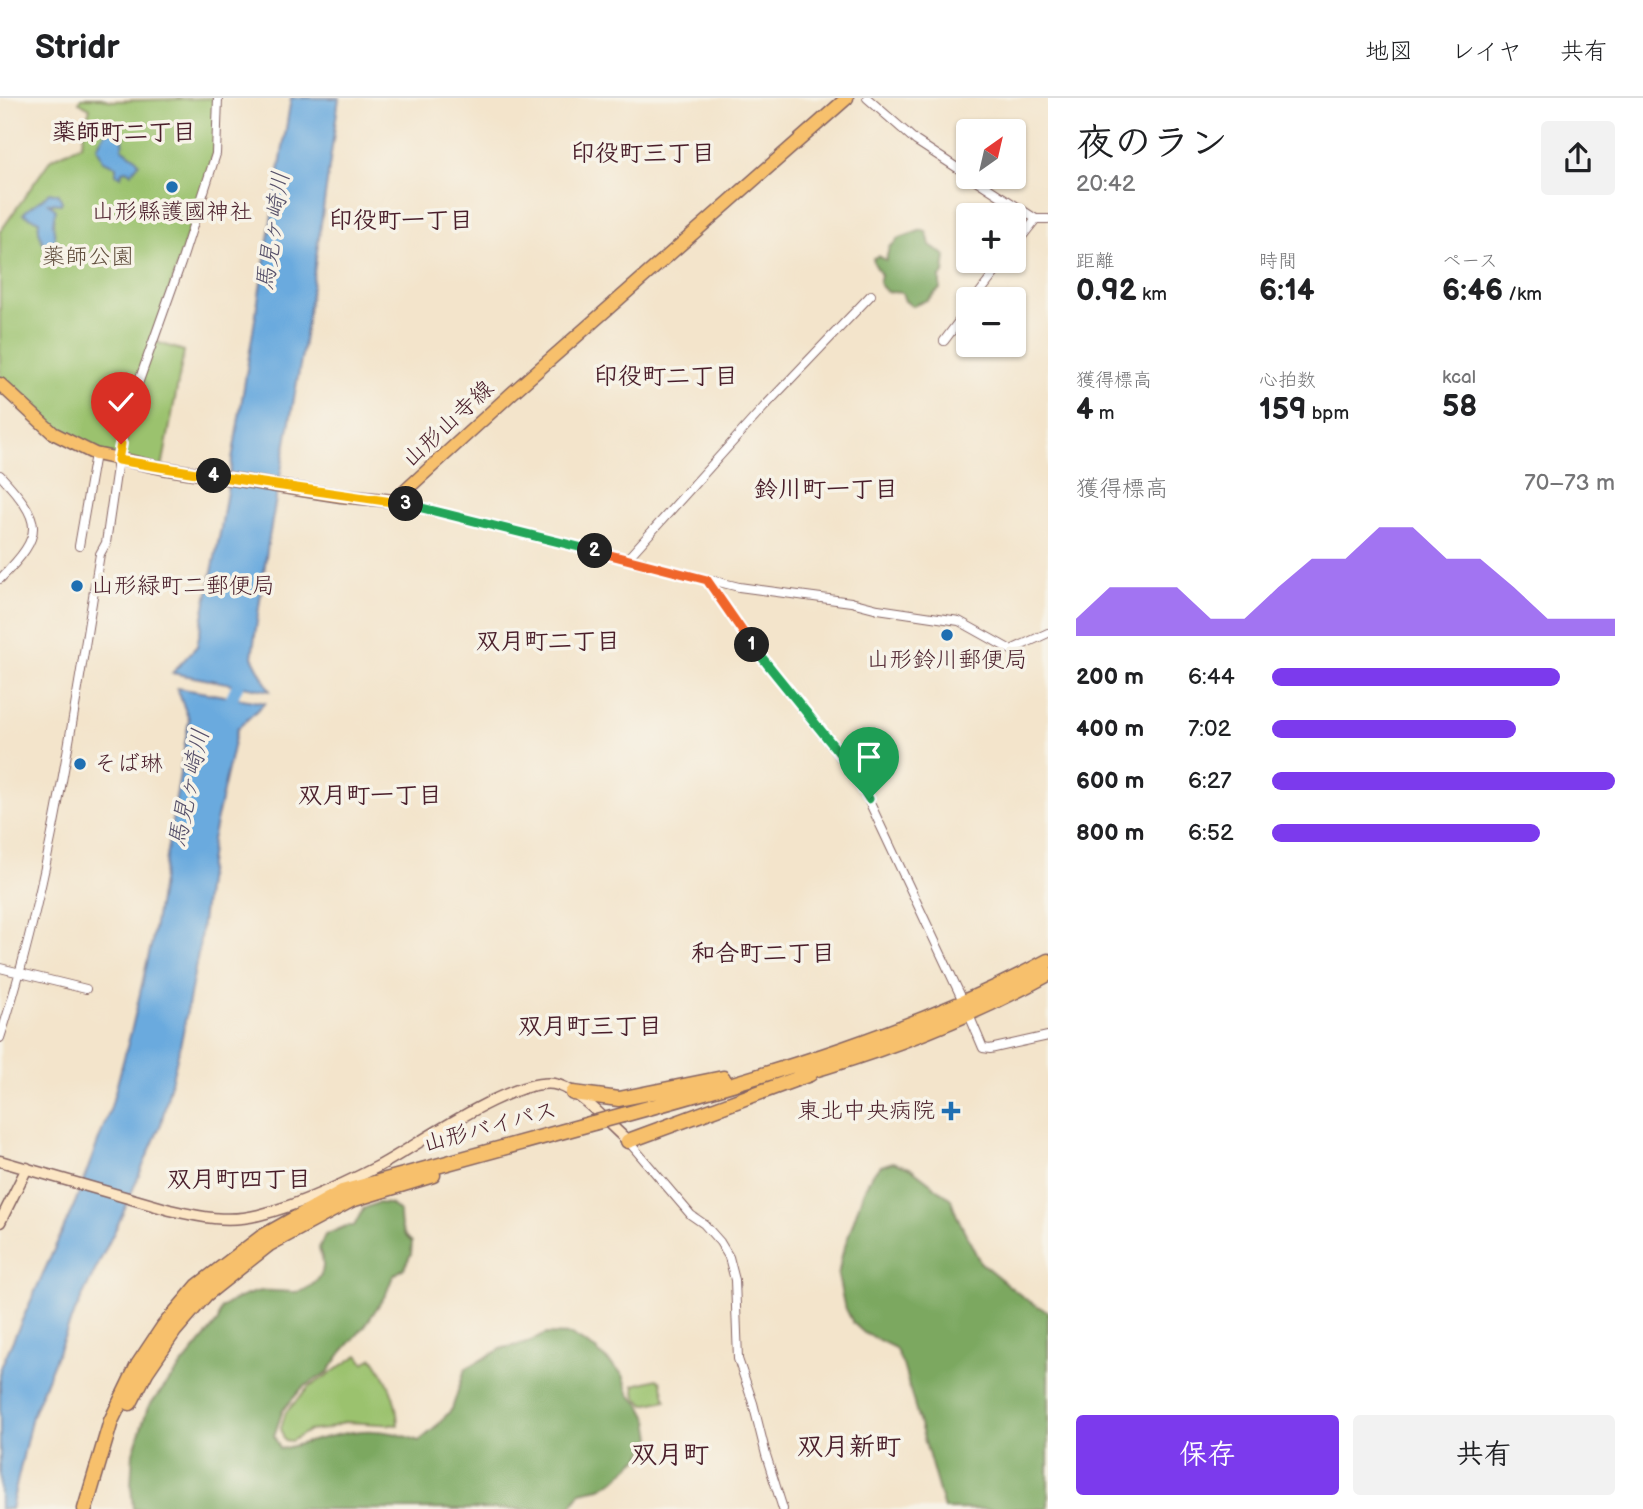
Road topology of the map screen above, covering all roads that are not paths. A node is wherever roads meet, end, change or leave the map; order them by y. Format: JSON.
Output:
{"nodes":[{"id":1,"x":218,"y":98,"type":"edge"},
{"id":2,"x":847,"y":98,"type":"edge"},
{"id":3,"x":867,"y":98,"type":"edge"},
{"id":4,"x":956,"y":167,"type":"edge"},
{"id":5,"x":989,"y":189,"type":"edge"},
{"id":6,"x":1036,"y":219,"type":"junction"},
{"id":7,"x":1048,"y":219,"type":"edge"},
{"id":8,"x":1026,"y":232,"type":"edge"},
{"id":9,"x":995,"y":273,"type":"edge"},
{"id":10,"x":984,"y":287,"type":"edge"},
{"id":11,"x":872,"y":295,"type":"dead end"},
{"id":12,"x":956,"y":325,"type":"edge"},
{"id":13,"x":944,"y":341,"type":"dead end"},
{"id":14,"x":0,"y":384,"type":"edge"},
{"id":15,"x":96,"y":454,"type":"junction"},
{"id":16,"x":118,"y":460,"type":"junction"},
{"id":17,"x":0,"y":475,"type":"edge"},
{"id":18,"x":394,"y":501,"type":"junction"},
{"id":19,"x":79,"y":546,"type":"dead end"},
{"id":20,"x":627,"y":559,"type":"junction"},
{"id":21,"x":0,"y":579,"type":"edge"},
{"id":22,"x":707,"y":580,"type":"junction"},
{"id":23,"x":1048,"y":633,"type":"edge"},
{"id":24,"x":1048,"y":961,"type":"edge"},
{"id":25,"x":0,"y":968,"type":"edge"},
{"id":26,"x":21,"y":972,"type":"junction"},
{"id":27,"x":1048,"y":974,"type":"edge"},
{"id":28,"x":86,"y":989,"type":"dead end"},
{"id":29,"x":966,"y":1008,"type":"junction"},
{"id":30,"x":1048,"y":1036,"type":"edge"},
{"id":31,"x":0,"y":1038,"type":"edge"},
{"id":32,"x":828,"y":1061,"type":"junction"},
{"id":33,"x":573,"y":1093,"type":"junction"},
{"id":34,"x":597,"y":1127,"type":"junction"},
{"id":35,"x":628,"y":1141,"type":"junction"},
{"id":36,"x":0,"y":1161,"type":"edge"},
{"id":37,"x":27,"y":1168,"type":"junction"},
{"id":38,"x":0,"y":1222,"type":"edge"},
{"id":39,"x":85,"y":1509,"type":"edge"},
{"id":40,"x":94,"y":1509,"type":"edge"},
{"id":41,"x":783,"y":1509,"type":"edge"}],
"edges":[{"from":1,"to":16,"type":"street"},
{"from":2,"to":18,"type":"main road","name":"山形山寺線"},
{"from":3,"to":4,"type":"street"},
{"from":5,"to":6,"type":"street"},
{"from":6,"to":7,"type":"street"},
{"from":6,"to":8,"type":"street"},
{"from":9,"to":10,"type":"street"},
{"from":11,"to":20,"type":"street"},
{"from":12,"to":13,"type":"street"},
{"from":14,"to":15,"type":"main road"},
{"from":15,"to":16,"type":"main road"},
{"from":15,"to":19,"type":"street"},
{"from":16,"to":18,"type":"main road"},
{"from":16,"to":26,"type":"street"},
{"from":17,"to":21,"type":"street"},
{"from":18,"to":20,"type":"street"},
{"from":20,"to":22,"type":"street"},
{"from":22,"to":23,"type":"street"},
{"from":22,"to":29,"type":"street"},
{"from":24,"to":29,"type":"highway","name":"山形バイパス"},
{"from":25,"to":26,"type":"street"},
{"from":26,"to":28,"type":"street"},
{"from":26,"to":31,"type":"street"},
{"from":27,"to":29,"type":"highway","name":"山形バイパス"},
{"from":29,"to":30,"type":"street"},
{"from":29,"to":32,"type":"highway","name":"山形バイパス"},
{"from":32,"to":33,"type":"highway"},
{"from":32,"to":34,"type":"highway","name":"山形バイパス"},
{"from":32,"to":35,"type":"highway"},
{"from":33,"to":35,"type":"street"},
{"from":33,"to":37,"type":"street"},
{"from":34,"to":39,"type":"highway","name":"山形バイパス"},
{"from":34,"to":40,"type":"highway","name":"山形バイパス"},
{"from":35,"to":41,"type":"street"},
{"from":36,"to":37,"type":"street"},
{"from":37,"to":38,"type":"street"}]}
